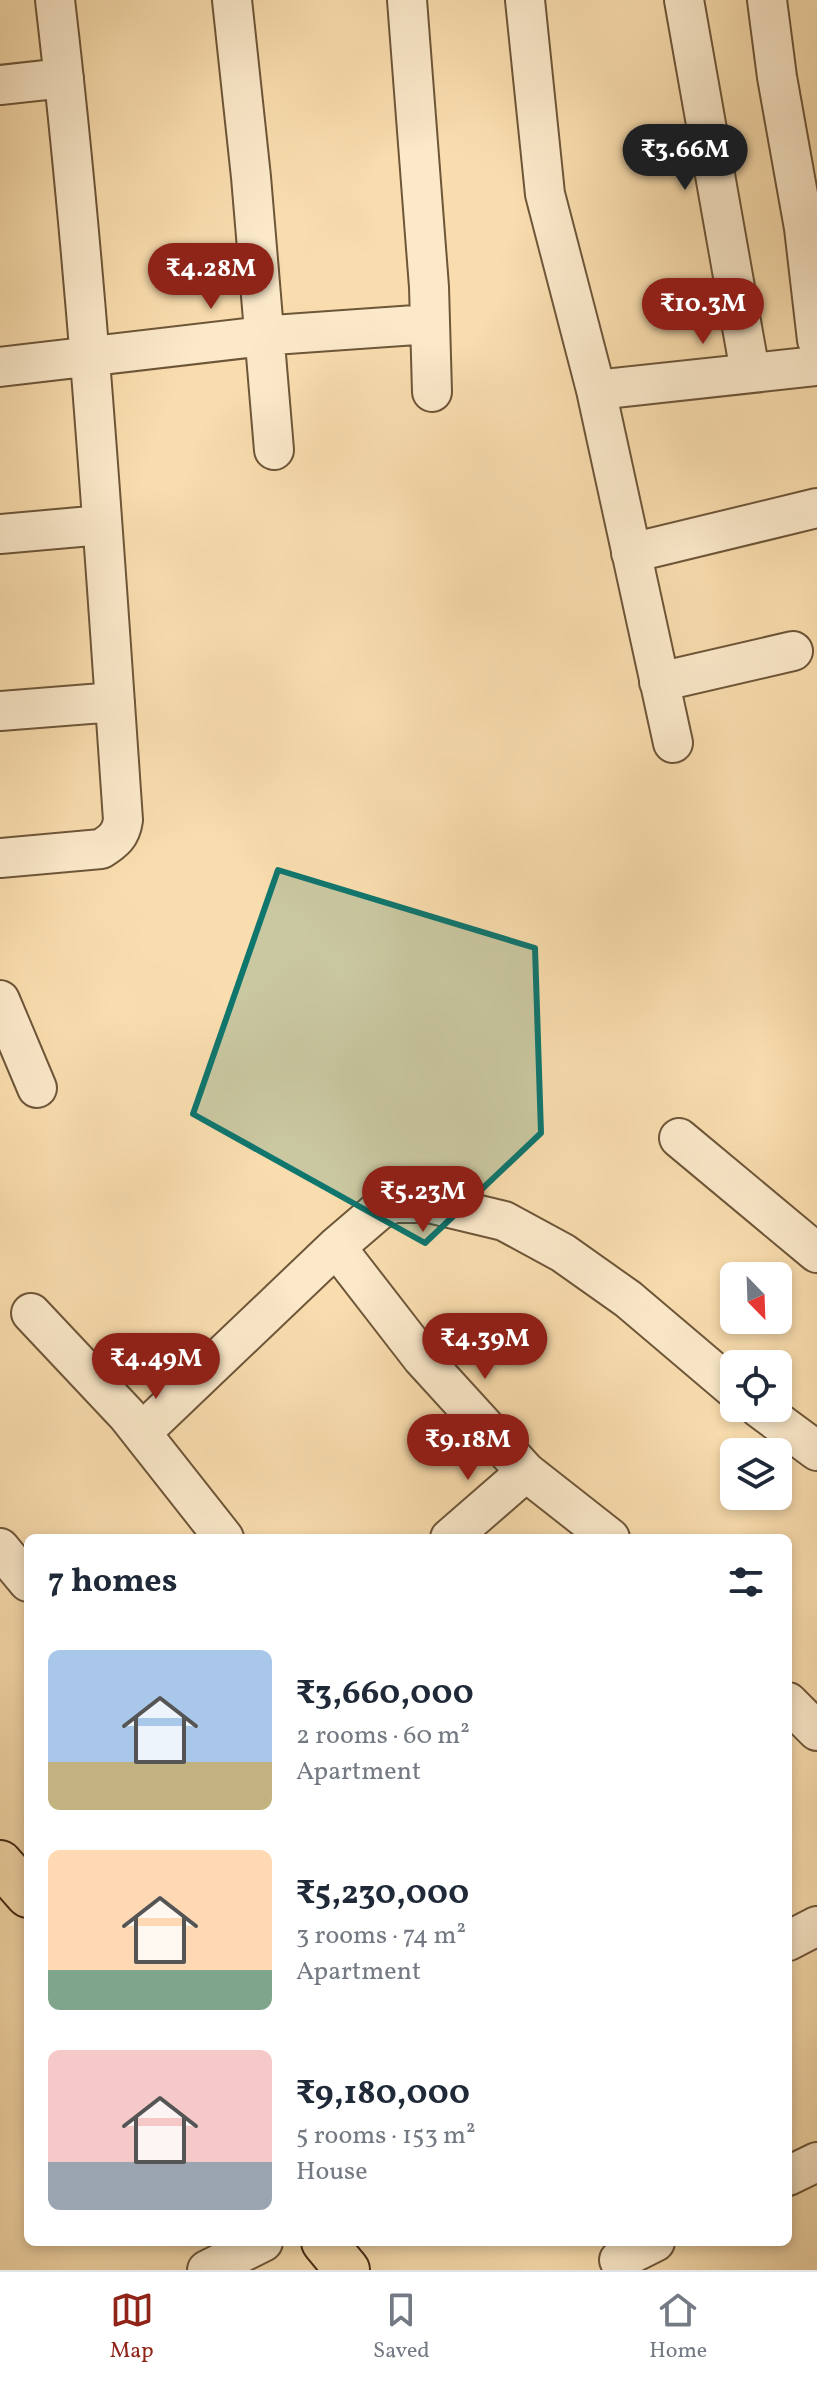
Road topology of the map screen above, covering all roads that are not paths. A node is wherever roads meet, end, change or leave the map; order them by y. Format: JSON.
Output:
{"nodes":[{"id":1,"x":55,"y":0,"type":"edge"},
{"id":2,"x":232,"y":0,"type":"edge"},
{"id":3,"x":407,"y":0,"type":"edge"},
{"id":4,"x":525,"y":0,"type":"edge"},
{"id":5,"x":684,"y":0,"type":"edge"},
{"id":6,"x":767,"y":0,"type":"edge"},
{"id":7,"x":64,"y":78,"type":"junction"},
{"id":8,"x":0,"y":85,"type":"edge"},
{"id":9,"x":430,"y":324,"type":"junction"},
{"id":10,"x":265,"y":336,"type":"junction"},
{"id":11,"x":817,"y":340,"type":"edge"},
{"id":12,"x":90,"y":356,"type":"junction"},
{"id":13,"x":817,"y":366,"type":"edge"},
{"id":14,"x":0,"y":367,"type":"edge"},
{"id":15,"x":750,"y":372,"type":"junction"},
{"id":16,"x":596,"y":390,"type":"junction"},
{"id":17,"x":432,"y":392,"type":"dead end"},
{"id":18,"x":274,"y":450,"type":"dead end"},
{"id":19,"x":817,"y":508,"type":"edge"},
{"id":20,"x":102,"y":525,"type":"junction"},
{"id":21,"x":0,"y":534,"type":"edge"},
{"id":22,"x":631,"y":553,"type":"junction"},
{"id":23,"x":793,"y":651,"type":"dead end"},
{"id":24,"x":659,"y":682,"type":"junction"},
{"id":25,"x":115,"y":702,"type":"junction"},
{"id":26,"x":0,"y":711,"type":"edge"},
{"id":27,"x":673,"y":743,"type":"dead end"},
{"id":28,"x":0,"y":858,"type":"edge"},
{"id":29,"x":0,"y":1000,"type":"edge"},
{"id":30,"x":21,"y":1078,"type":"edge"},
{"id":31,"x":679,"y":1138,"type":"dead end"},
{"id":32,"x":336,"y":1247,"type":"junction"},
{"id":33,"x":817,"y":1253,"type":"edge"},
{"id":34,"x":31,"y":1313,"type":"dead end"},
{"id":35,"x":720,"y":1377,"type":"edge"},
{"id":36,"x":778,"y":1422,"type":"edge"},
{"id":37,"x":141,"y":1433,"type":"junction"},
{"id":38,"x":817,"y":1451,"type":"edge"},
{"id":39,"x":526,"y":1472,"type":"junction"},
{"id":40,"x":221,"y":1534,"type":"edge"},
{"id":41,"x":455,"y":1534,"type":"edge"},
{"id":42,"x":605,"y":1534,"type":"edge"},
{"id":43,"x":0,"y":1548,"type":"edge"},
{"id":44,"x":24,"y":1577,"type":"edge"},
{"id":45,"x":792,"y":1706,"type":"edge"},
{"id":46,"x":817,"y":1731,"type":"edge"},
{"id":47,"x":0,"y":1863,"type":"edge"},
{"id":48,"x":24,"y":1890,"type":"edge"},
{"id":49,"x":817,"y":1926,"type":"edge"},
{"id":50,"x":792,"y":1939,"type":"edge"},
{"id":51,"x":817,"y":2162,"type":"edge"},
{"id":52,"x":792,"y":2174,"type":"edge"},
{"id":53,"x":255,"y":2246,"type":"edge"},
{"id":54,"x":327,"y":2246,"type":"edge"},
{"id":55,"x":647,"y":2246,"type":"edge"},
{"id":56,"x":619,"y":2260,"type":"dead end"},
{"id":57,"x":207,"y":2270,"type":"edge"},
{"id":58,"x":347,"y":2270,"type":"edge"}],
"edges":[{"from":1,"to":7,"type":"street"},
{"from":2,"to":10,"type":"street"},
{"from":3,"to":9,"type":"street"},
{"from":4,"to":16,"type":"street"},
{"from":5,"to":15,"type":"street"},
{"from":6,"to":11,"type":"street"},
{"from":7,"to":8,"type":"street"},
{"from":7,"to":12,"type":"street"},
{"from":9,"to":10,"type":"street"},
{"from":9,"to":17,"type":"street"},
{"from":10,"to":12,"type":"street"},
{"from":10,"to":18,"type":"street"},
{"from":12,"to":14,"type":"street"},
{"from":12,"to":20,"type":"street"},
{"from":13,"to":15,"type":"street"},
{"from":15,"to":16,"type":"street"},
{"from":16,"to":22,"type":"street"},
{"from":19,"to":22,"type":"street"},
{"from":20,"to":21,"type":"street"},
{"from":20,"to":25,"type":"street"},
{"from":22,"to":24,"type":"street"},
{"from":23,"to":24,"type":"street"},
{"from":24,"to":27,"type":"street"},
{"from":25,"to":26,"type":"street"},
{"from":25,"to":28,"type":"street"},
{"from":29,"to":30,"type":"street"},
{"from":31,"to":33,"type":"street"},
{"from":32,"to":35,"type":"street"},
{"from":32,"to":37,"type":"street"},
{"from":32,"to":39,"type":"street"},
{"from":34,"to":37,"type":"street"},
{"from":36,"to":38,"type":"street"},
{"from":37,"to":40,"type":"street"},
{"from":39,"to":41,"type":"street"},
{"from":39,"to":42,"type":"street"},
{"from":43,"to":44,"type":"street"},
{"from":45,"to":46,"type":"street"},
{"from":47,"to":48,"type":"main road"},
{"from":49,"to":50,"type":"street"},
{"from":51,"to":52,"type":"street"},
{"from":53,"to":57,"type":"street"},
{"from":54,"to":58,"type":"main road"},
{"from":55,"to":56,"type":"street"}]}
